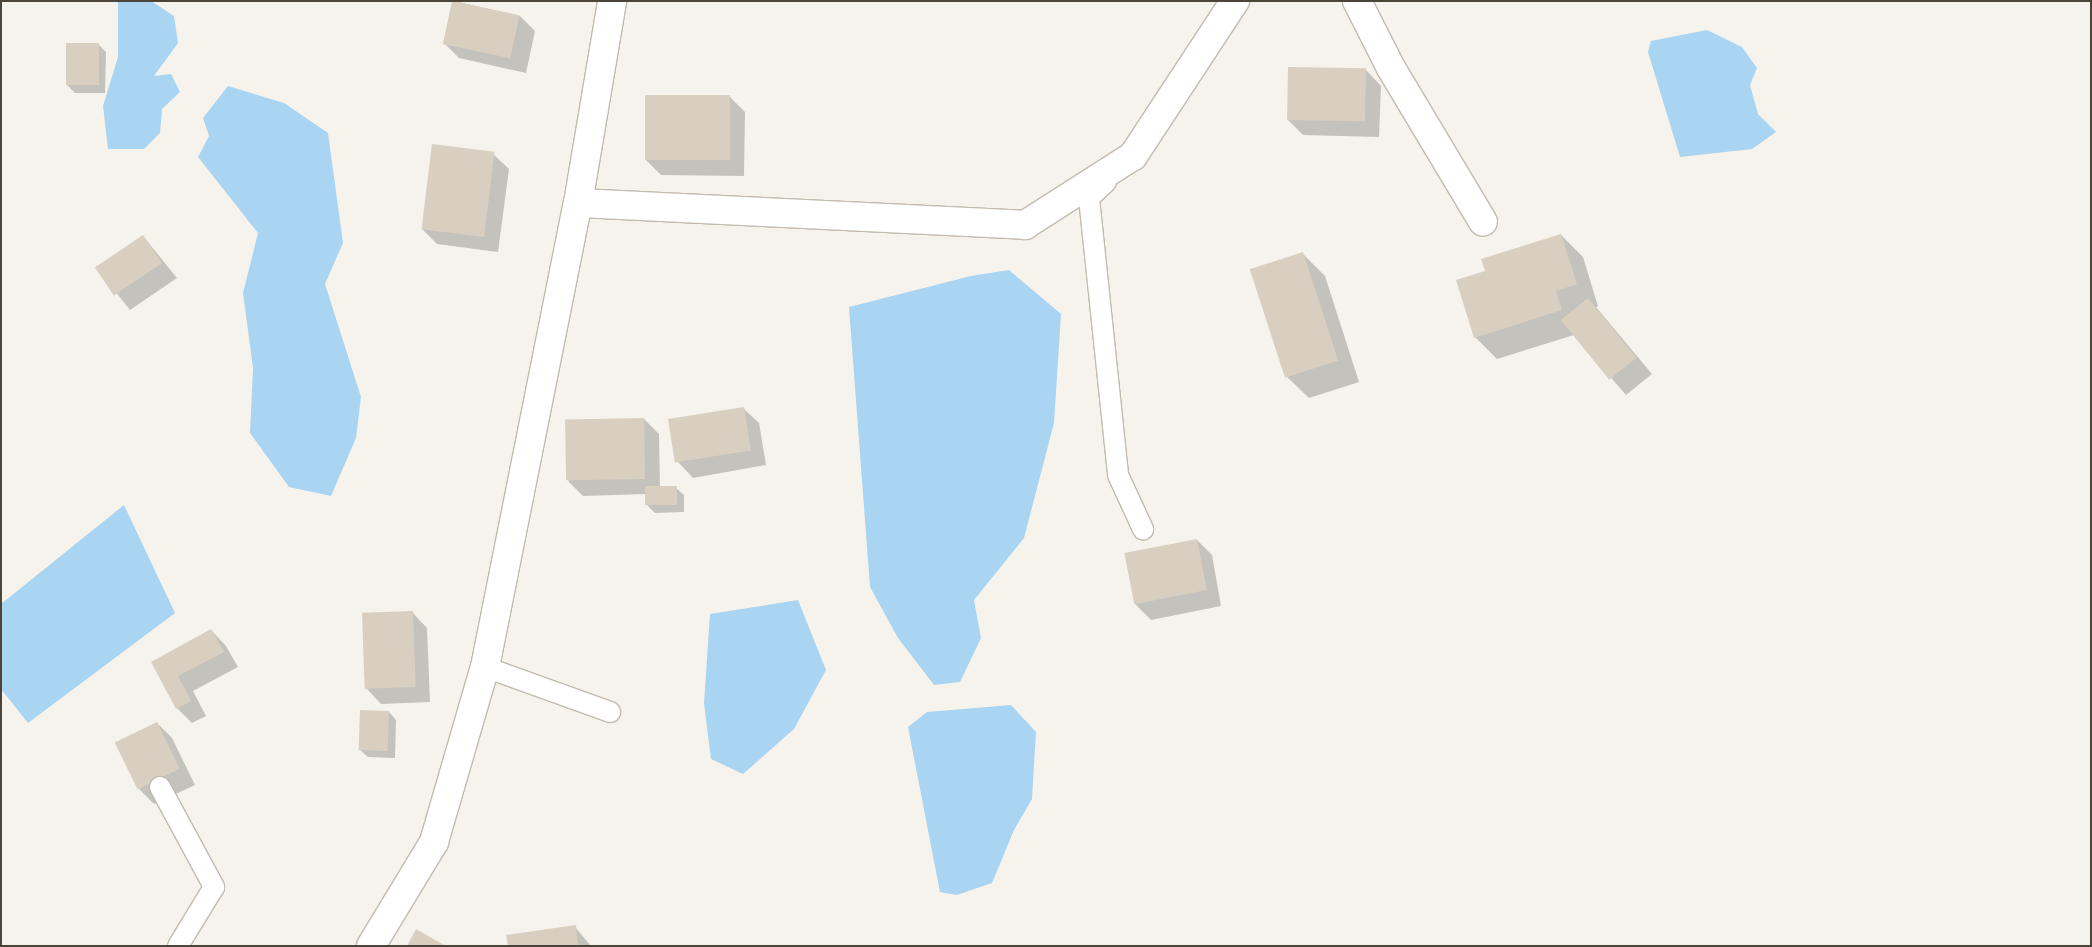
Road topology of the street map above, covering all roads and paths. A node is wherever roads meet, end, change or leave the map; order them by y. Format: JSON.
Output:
{"nodes":[{"id":1,"x":612,"y":1,"type":"edge"},
{"id":2,"x":1235,"y":1,"type":"edge"},
{"id":3,"x":1357,"y":1,"type":"edge"},
{"id":4,"x":1133,"y":156,"type":"junction"},
{"id":5,"x":578,"y":203,"type":"junction"},
{"id":6,"x":1483,"y":222,"type":"dead end"},
{"id":7,"x":1143,"y":529,"type":"dead end"},
{"id":8,"x":485,"y":667,"type":"junction"},
{"id":9,"x":610,"y":712,"type":"dead end"},
{"id":10,"x":160,"y":788,"type":"dead end"},
{"id":11,"x":178,"y":946,"type":"edge"},
{"id":12,"x":371,"y":946,"type":"edge"}],
"edges":[{"from":1,"to":5,"type":"street"},
{"from":2,"to":4,"type":"street"},
{"from":3,"to":6,"type":"street"},
{"from":4,"to":5,"type":"street"},
{"from":4,"to":7,"type":"lane"},
{"from":5,"to":8,"type":"street"},
{"from":8,"to":9,"type":"lane"},
{"from":8,"to":12,"type":"street"},
{"from":10,"to":11,"type":"lane"}]}
